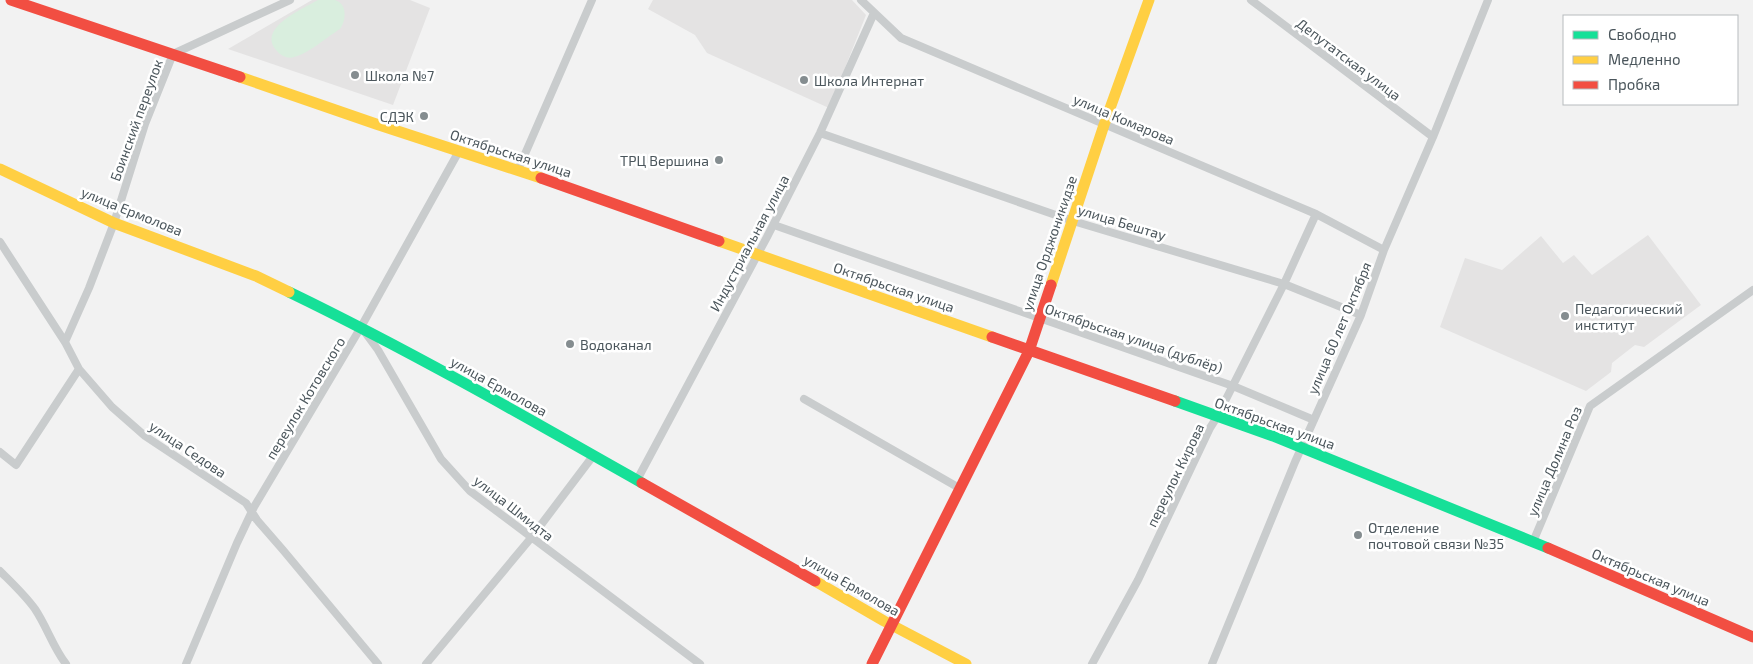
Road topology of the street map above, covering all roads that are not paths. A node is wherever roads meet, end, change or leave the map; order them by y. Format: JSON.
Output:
{"nodes":[{"id":1,"x":11,"y":0,"type":"edge"},
{"id":2,"x":290,"y":0,"type":"edge"},
{"id":3,"x":592,"y":0,"type":"edge"},
{"id":4,"x":861,"y":0,"type":"edge"},
{"id":5,"x":1149,"y":0,"type":"edge"},
{"id":6,"x":1251,"y":0,"type":"edge"},
{"id":7,"x":1488,"y":0,"type":"edge"},
{"id":8,"x":36,"y":4,"type":"edge"},
{"id":9,"x":874,"y":13,"type":"junction"},
{"id":10,"x":173,"y":54,"type":"junction"},
{"id":11,"x":1104,"y":125,"type":"junction"},
{"id":12,"x":820,"y":133,"type":"junction"},
{"id":13,"x":1433,"y":137,"type":"junction"},
{"id":14,"x":459,"y":152,"type":"junction"},
{"id":15,"x":0,"y":169,"type":"edge"},
{"id":16,"x":518,"y":170,"type":"junction"},
{"id":17,"x":1316,"y":214,"type":"junction"},
{"id":18,"x":1074,"y":221,"type":"junction"},
{"id":19,"x":114,"y":223,"type":"junction"},
{"id":20,"x":774,"y":224,"type":"junction"},
{"id":21,"x":0,"y":242,"type":"edge"},
{"id":22,"x":1384,"y":250,"type":"junction"},
{"id":23,"x":758,"y":255,"type":"junction"},
{"id":24,"x":1284,"y":284,"type":"junction"},
{"id":25,"x":1753,"y":290,"type":"edge"},
{"id":26,"x":1360,"y":315,"type":"junction"},
{"id":27,"x":1040,"y":318,"type":"junction"},
{"id":28,"x":361,"y":327,"type":"junction"},
{"id":29,"x":65,"y":342,"type":"junction"},
{"id":30,"x":1029,"y":351,"type":"junction"},
{"id":31,"x":79,"y":369,"type":"junction"},
{"id":32,"x":1233,"y":386,"type":"junction"},
{"id":33,"x":804,"y":399,"type":"dead end"},
{"id":34,"x":1217,"y":417,"type":"junction"},
{"id":35,"x":1314,"y":420,"type":"junction"},
{"id":36,"x":1302,"y":447,"type":"junction"},
{"id":37,"x":0,"y":452,"type":"edge"},
{"id":38,"x":593,"y":456,"type":"junction"},
{"id":39,"x":637,"y":480,"type":"junction"},
{"id":40,"x":961,"y":489,"type":"junction"},
{"id":41,"x":252,"y":513,"type":"junction"},
{"id":42,"x":531,"y":538,"type":"junction"},
{"id":43,"x":1533,"y":542,"type":"junction"},
{"id":44,"x":0,"y":571,"type":"edge"},
{"id":45,"x":892,"y":625,"type":"junction"},
{"id":46,"x":1753,"y":637,"type":"edge"},
{"id":47,"x":66,"y":664,"type":"edge"},
{"id":48,"x":186,"y":664,"type":"edge"},
{"id":49,"x":378,"y":664,"type":"edge"},
{"id":50,"x":426,"y":664,"type":"edge"},
{"id":51,"x":700,"y":664,"type":"edge"},
{"id":52,"x":872,"y":664,"type":"edge"},
{"id":53,"x":966,"y":664,"type":"edge"},
{"id":54,"x":1092,"y":664,"type":"edge"},
{"id":55,"x":1212,"y":664,"type":"edge"}],
"edges":[{"from":1,"to":8,"type":"main road","name":"Октябрьская улица"},
{"from":2,"to":10,"type":"street"},
{"from":3,"to":16,"type":"street"},
{"from":4,"to":9,"type":"street","name":"улица Комарова"},
{"from":5,"to":11,"type":"main road","name":"улица Орджоникидзе"},
{"from":6,"to":13,"type":"street","name":"Депутатская улица"},
{"from":7,"to":13,"type":"street","name":"улица 60 лет Октября"},
{"from":8,"to":10,"type":"main road","name":"Октябрьская улица"},
{"from":9,"to":11,"type":"street","name":"улица Комарова"},
{"from":9,"to":12,"type":"street","name":"Индустриальная улица"},
{"from":10,"to":14,"type":"main road","name":"Октябрьская улица"},
{"from":10,"to":19,"type":"street","name":"Боинский переулок"},
{"from":11,"to":17,"type":"street","name":"улица Комарова"},
{"from":11,"to":18,"type":"main road","name":"улица Орджоникидзе"},
{"from":12,"to":18,"type":"street","name":"улица Бештау"},
{"from":12,"to":20,"type":"street","name":"Индустриальная улица"},
{"from":13,"to":22,"type":"street","name":"улица 60 лет Октября"},
{"from":14,"to":16,"type":"main road","name":"Октябрьская улица"},
{"from":14,"to":28,"type":"street","name":"переулок Котовского"},
{"from":15,"to":19,"type":"main road","name":"улица Ермолова"},
{"from":16,"to":23,"type":"main road","name":"Октябрьская улица"},
{"from":17,"to":22,"type":"street","name":"улица Комарова"},
{"from":17,"to":24,"type":"street","name":"переулок Кирова"},
{"from":18,"to":24,"type":"street","name":"улица Бештау"},
{"from":18,"to":27,"type":"main road","name":"улица Орджоникидзе"},
{"from":19,"to":28,"type":"main road","name":"улица Ермолова"},
{"from":19,"to":29,"type":"street","name":"Боинский переулок"},
{"from":20,"to":23,"type":"street","name":"Индустриальная улица"},
{"from":20,"to":27,"type":"street","name":"Октябрьская улица (дублёр)"},
{"from":21,"to":29,"type":"street","name":"улица Седова"},
{"from":22,"to":26,"type":"street","name":"улица 60 лет Октября"},
{"from":23,"to":30,"type":"main road","name":"Октябрьская улица"},
{"from":23,"to":39,"type":"street","name":"Индустриальная улица"},
{"from":24,"to":26,"type":"street","name":"улица Бештау"},
{"from":24,"to":32,"type":"street","name":"переулок Кирова"},
{"from":25,"to":43,"type":"street","name":"улица Долина Роз"},
{"from":26,"to":35,"type":"street","name":"улица 60 лет Октября"},
{"from":27,"to":30,"type":"main road","name":"улица Орджоникидзе"},
{"from":27,"to":32,"type":"street","name":"Октябрьская улица (дублёр)"},
{"from":28,"to":38,"type":"main road","name":"улица Ермолова"},
{"from":28,"to":41,"type":"street","name":"переулок Котовского"},
{"from":28,"to":42,"type":"street","name":"улица Шмидта"},
{"from":29,"to":31,"type":"street","name":"улица Седова"},
{"from":30,"to":34,"type":"main road","name":"Октябрьская улица"},
{"from":30,"to":40,"type":"main road","name":"улица Орджоникидзе"},
{"from":31,"to":37,"type":"street"},
{"from":31,"to":41,"type":"street","name":"улица Седова"},
{"from":32,"to":34,"type":"street","name":"переулок Кирова"},
{"from":32,"to":35,"type":"street","name":"Октябрьская улица (дублёр)"},
{"from":33,"to":40,"type":"street"},
{"from":34,"to":36,"type":"main road","name":"Октябрьская улица"},
{"from":34,"to":54,"type":"street","name":"переулок Кирова"},
{"from":35,"to":36,"type":"street","name":"улица 60 лет Октября"},
{"from":36,"to":43,"type":"main road","name":"Октябрьская улица"},
{"from":36,"to":55,"type":"street","name":"улица 60 лет Октября"},
{"from":38,"to":39,"type":"main road","name":"улица Ермолова"},
{"from":38,"to":42,"type":"street"},
{"from":39,"to":45,"type":"main road","name":"улица Ермолова"},
{"from":40,"to":45,"type":"main road","name":"улица Орджоникидзе"},
{"from":41,"to":48,"type":"street","name":"переулок Котовского"},
{"from":41,"to":49,"type":"street","name":"улица Седова"},
{"from":42,"to":50,"type":"street"},
{"from":42,"to":51,"type":"street","name":"улица Шмидта"},
{"from":43,"to":46,"type":"main road","name":"Октябрьская улица"},
{"from":44,"to":47,"type":"street"},
{"from":45,"to":52,"type":"main road","name":"улица Орджоникидзе"},
{"from":45,"to":53,"type":"main road","name":"улица Ермолова"}]}
